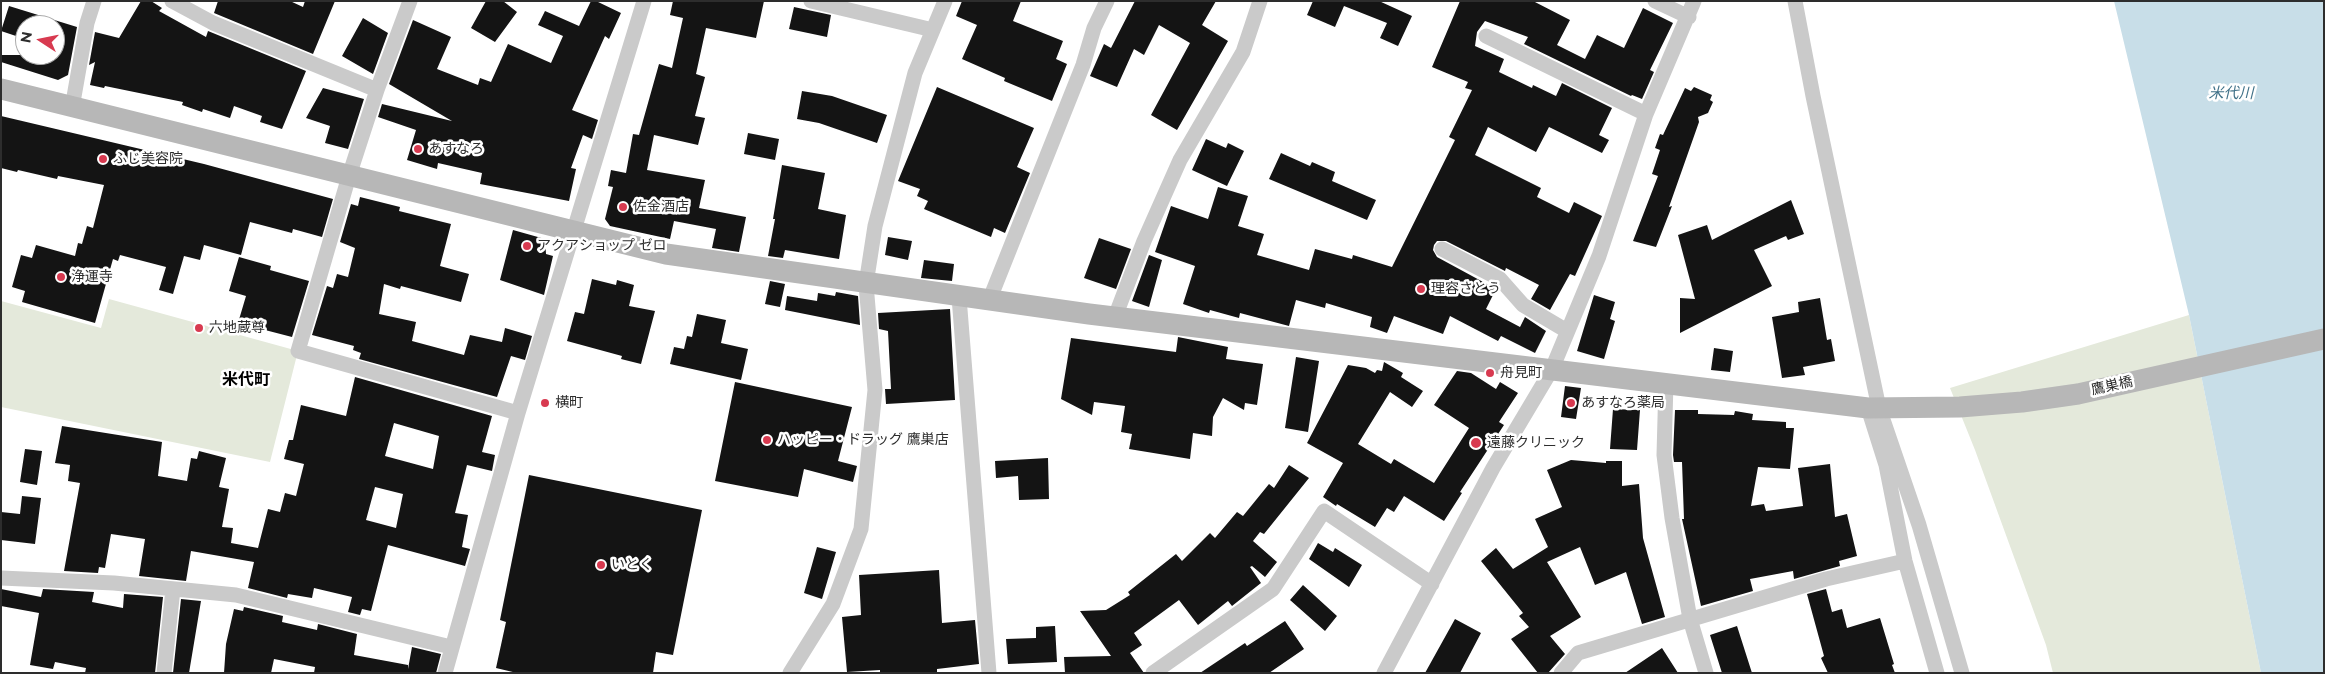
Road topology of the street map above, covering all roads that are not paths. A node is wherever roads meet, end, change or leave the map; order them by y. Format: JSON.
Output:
{"nodes":[{"id":1,"x":94,"y":1,"type":"edge"},
{"id":2,"x":172,"y":1,"type":"edge"},
{"id":3,"x":410,"y":1,"type":"edge"},
{"id":4,"x":644,"y":1,"type":"edge"},
{"id":5,"x":811,"y":1,"type":"edge"},
{"id":6,"x":946,"y":1,"type":"edge"},
{"id":7,"x":1107,"y":1,"type":"edge"},
{"id":8,"x":1260,"y":1,"type":"edge"},
{"id":9,"x":1655,"y":1,"type":"edge"},
{"id":10,"x":1694,"y":1,"type":"edge"},
{"id":11,"x":1795,"y":1,"type":"edge"},
{"id":12,"x":1689,"y":17,"type":"junction"},
{"id":13,"x":933,"y":30,"type":"junction"},
{"id":14,"x":1486,"y":36,"type":"dead end"},
{"id":15,"x":1,"y":89,"type":"edge"},
{"id":16,"x":377,"y":90,"type":"junction"},
{"id":17,"x":72,"y":108,"type":"junction"},
{"id":18,"x":1646,"y":114,"type":"junction"},
{"id":19,"x":349,"y":176,"type":"junction"},
{"id":20,"x":574,"y":233,"type":"junction"},
{"id":21,"x":1442,"y":249,"type":"dead end"},
{"id":22,"x":866,"y":284,"type":"junction"},
{"id":23,"x":960,"y":297,"type":"junction"},
{"id":24,"x":989,"y":301,"type":"junction"},
{"id":25,"x":1115,"y":318,"type":"junction"},
{"id":26,"x":1567,"y":331,"type":"junction"},
{"id":27,"x":2324,"y":339,"type":"edge"},
{"id":28,"x":1552,"y":369,"type":"junction"},
{"id":29,"x":1666,"y":382,"type":"junction"},
{"id":30,"x":1882,"y":408,"type":"junction"},
{"id":31,"x":518,"y":413,"type":"junction"},
{"id":32,"x":1904,"y":561,"type":"junction"},
{"id":33,"x":1,"y":578,"type":"edge"},
{"id":34,"x":1432,"y":584,"type":"junction"},
{"id":35,"x":173,"y":589,"type":"junction"},
{"id":36,"x":1690,"y":619,"type":"junction"},
{"id":37,"x":451,"y":647,"type":"junction"},
{"id":38,"x":164,"y":673,"type":"edge"},
{"id":39,"x":445,"y":673,"type":"edge"},
{"id":40,"x":790,"y":673,"type":"edge"},
{"id":41,"x":989,"y":673,"type":"edge"},
{"id":42,"x":1153,"y":673,"type":"edge"},
{"id":43,"x":1384,"y":673,"type":"edge"},
{"id":44,"x":1561,"y":673,"type":"edge"},
{"id":45,"x":1706,"y":673,"type":"edge"},
{"id":46,"x":1937,"y":673,"type":"edge"},
{"id":47,"x":1962,"y":673,"type":"edge"}],
"edges":[{"from":1,"to":17,"type":"street"},
{"from":2,"to":16,"type":"street"},
{"from":3,"to":16,"type":"street"},
{"from":4,"to":20,"type":"street"},
{"from":5,"to":13,"type":"street"},
{"from":6,"to":13,"type":"street"},
{"from":7,"to":24,"type":"street"},
{"from":8,"to":25,"type":"street"},
{"from":9,"to":12,"type":"street"},
{"from":10,"to":12,"type":"street"},
{"from":11,"to":30,"type":"street"},
{"from":12,"to":18,"type":"street"},
{"from":13,"to":22,"type":"street"},
{"from":14,"to":18,"type":"street"},
{"from":15,"to":17,"type":"street","name":"鷹巣橋"},
{"from":16,"to":19,"type":"street"},
{"from":17,"to":19,"type":"street","name":"鷹巣橋"},
{"from":18,"to":26,"type":"street"},
{"from":19,"to":20,"type":"street","name":"鷹巣橋"},
{"from":19,"to":31,"type":"street"},
{"from":20,"to":22,"type":"street","name":"鷹巣橋"},
{"from":20,"to":31,"type":"street"},
{"from":21,"to":26,"type":"street"},
{"from":22,"to":23,"type":"street","name":"鷹巣橋"},
{"from":22,"to":40,"type":"street"},
{"from":23,"to":24,"type":"street","name":"鷹巣橋"},
{"from":23,"to":41,"type":"street"},
{"from":24,"to":25,"type":"street","name":"鷹巣橋"},
{"from":25,"to":28,"type":"street","name":"鷹巣橋"},
{"from":26,"to":28,"type":"street"},
{"from":27,"to":30,"type":"street","name":"鷹巣橋"},
{"from":28,"to":29,"type":"street","name":"鷹巣橋"},
{"from":28,"to":34,"type":"street"},
{"from":29,"to":30,"type":"street","name":"鷹巣橋"},
{"from":29,"to":36,"type":"street"},
{"from":30,"to":32,"type":"street"},
{"from":30,"to":47,"type":"street"},
{"from":31,"to":37,"type":"street"},
{"from":32,"to":36,"type":"street"},
{"from":32,"to":46,"type":"street"},
{"from":33,"to":35,"type":"street"},
{"from":34,"to":42,"type":"street"},
{"from":34,"to":43,"type":"street"},
{"from":35,"to":37,"type":"street"},
{"from":35,"to":38,"type":"street"},
{"from":36,"to":44,"type":"street"},
{"from":36,"to":45,"type":"street"},
{"from":37,"to":39,"type":"street"}]}
